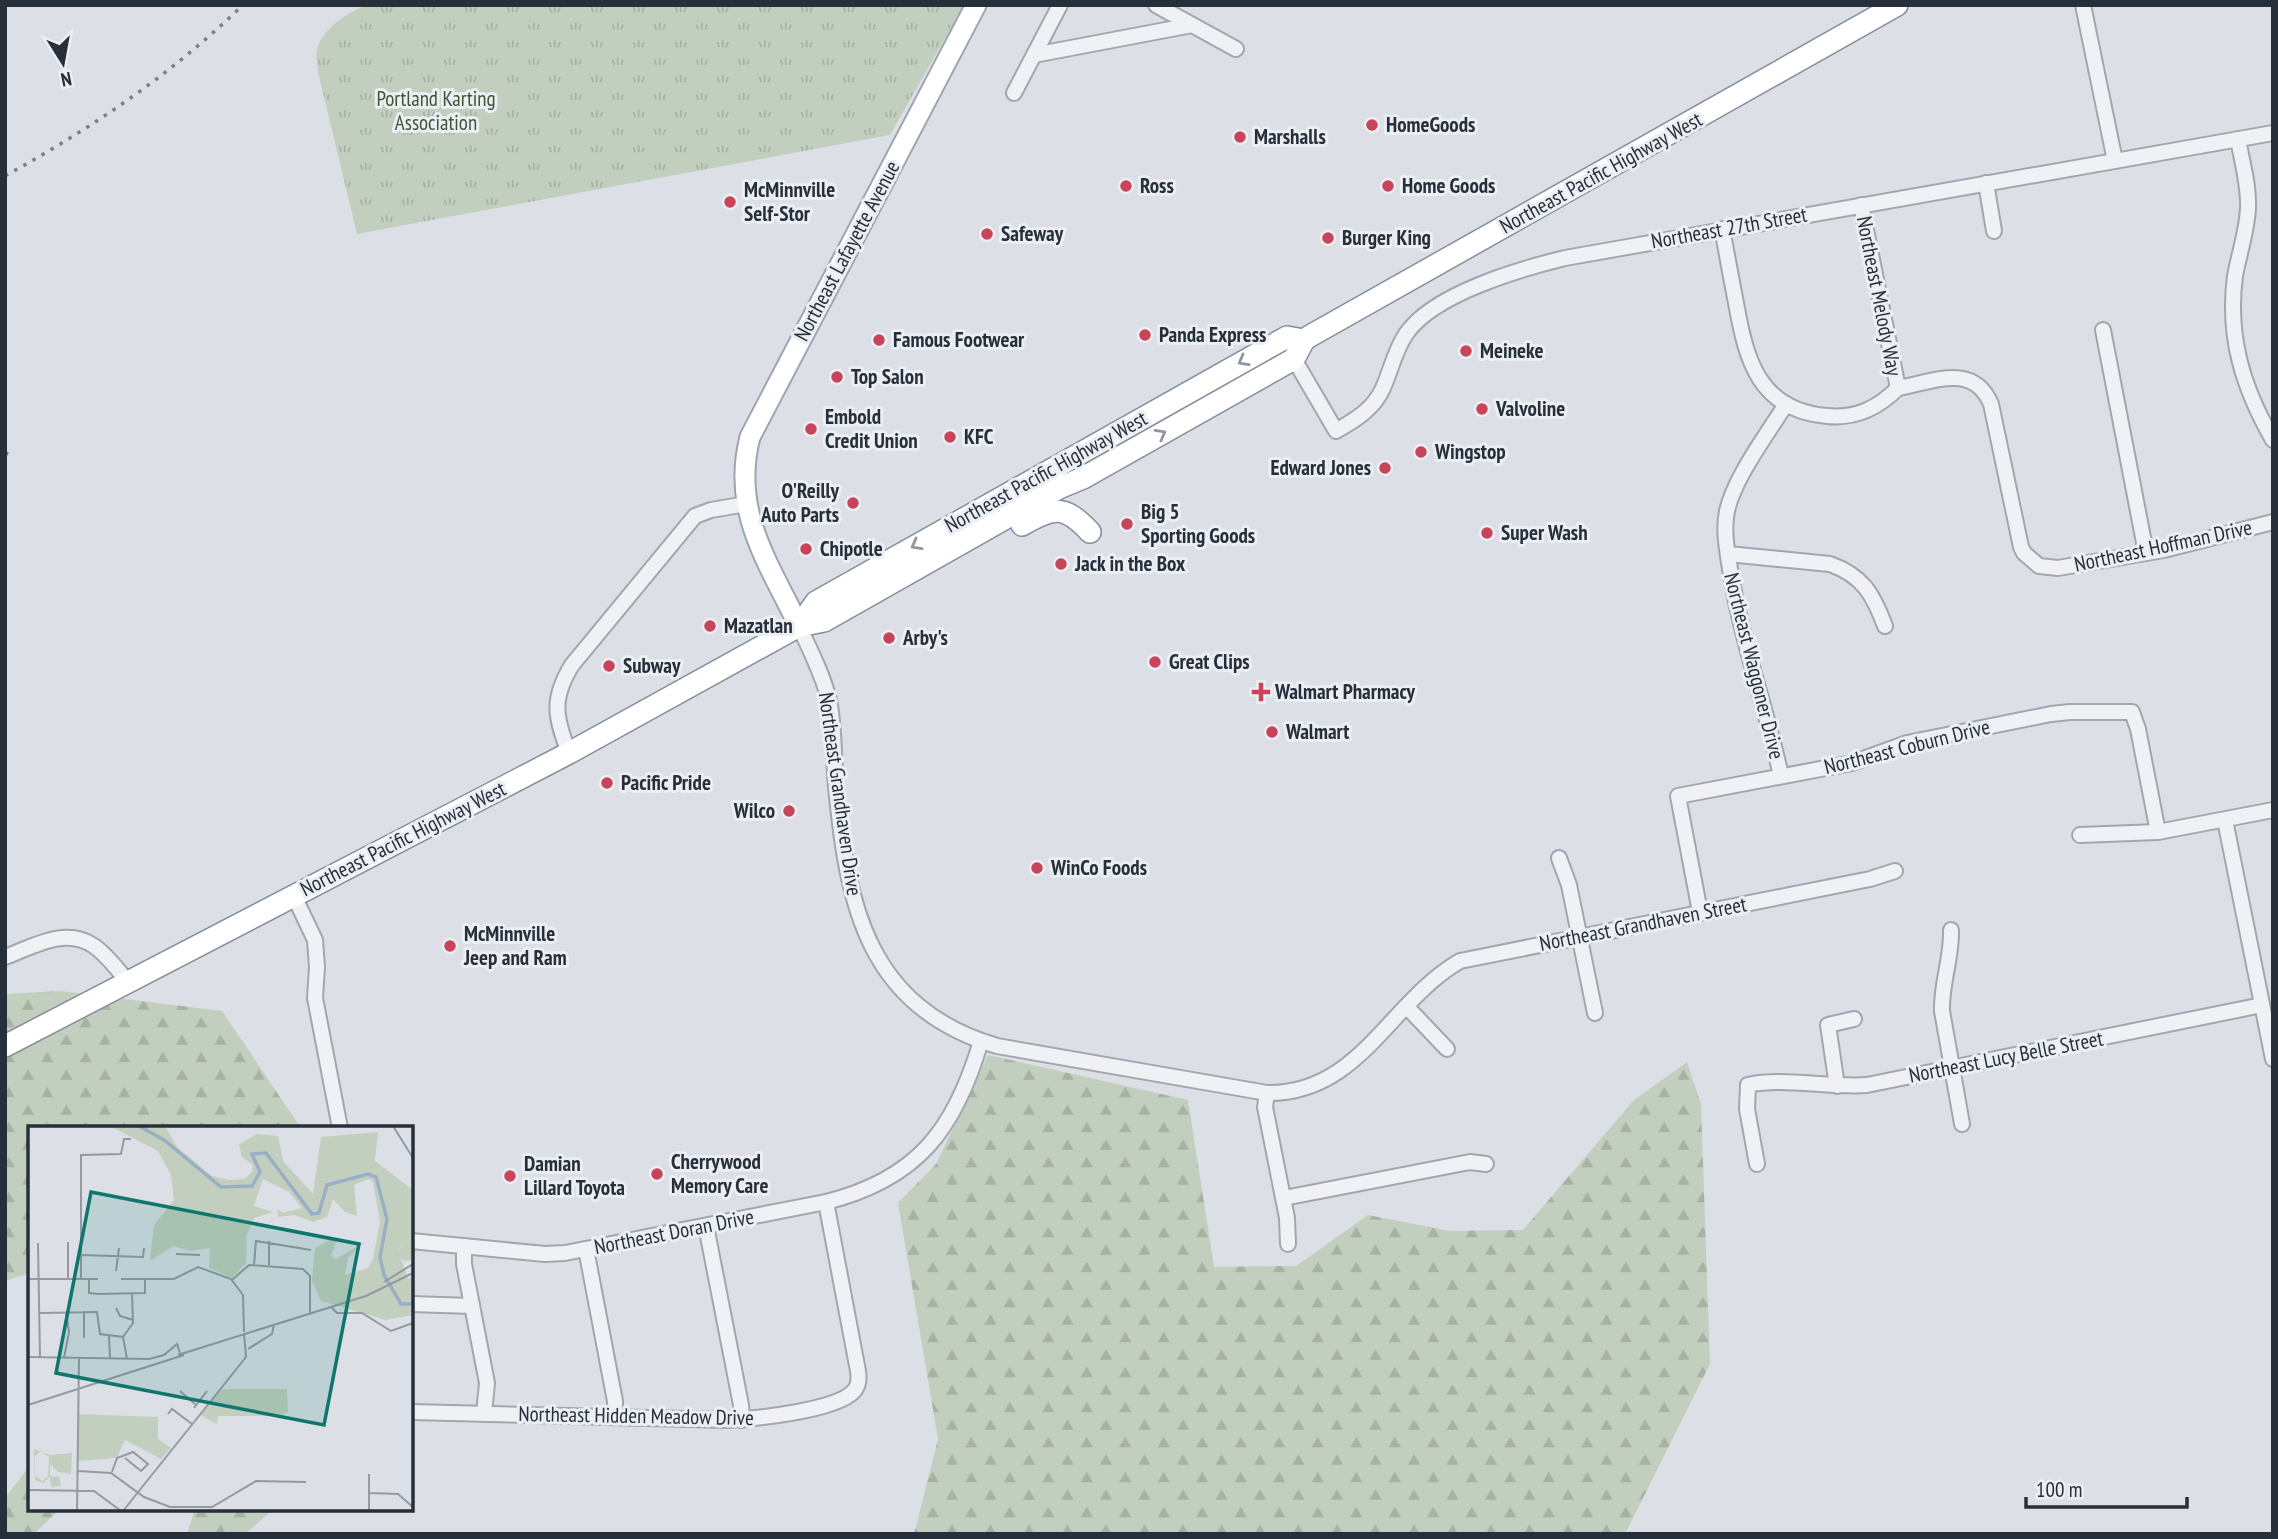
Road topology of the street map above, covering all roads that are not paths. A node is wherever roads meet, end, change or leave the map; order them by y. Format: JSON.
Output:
{"nodes":[{"id":1,"x":976,"y":5,"type":"edge"},
{"id":2,"x":1059,"y":5,"type":"edge"},
{"id":3,"x":1156,"y":5,"type":"edge"},
{"id":4,"x":1898,"y":5,"type":"edge"},
{"id":5,"x":2083,"y":5,"type":"edge"},
{"id":6,"x":1192,"y":25,"type":"junction"},
{"id":7,"x":1236,"y":49,"type":"dead end"},
{"id":8,"x":1034,"y":55,"type":"junction"},
{"id":9,"x":1014,"y":93,"type":"dead end"},
{"id":10,"x":2273,"y":133,"type":"edge"},
{"id":11,"x":2238,"y":139,"type":"junction"},
{"id":12,"x":2115,"y":161,"type":"junction"},
{"id":13,"x":1986,"y":183,"type":"junction"},
{"id":14,"x":1861,"y":205,"type":"junction"},
{"id":15,"x":1722,"y":229,"type":"junction"},
{"id":16,"x":1994,"y":231,"type":"dead end"},
{"id":17,"x":2103,"y":330,"type":"dead end"},
{"id":18,"x":1304,"y":340,"type":"junction"},
{"id":19,"x":1294,"y":359,"type":"junction"},
{"id":20,"x":1898,"y":388,"type":"junction"},
{"id":21,"x":1786,"y":404,"type":"junction"},
{"id":22,"x":1147,"y":415,"type":"junction"},
{"id":23,"x":2273,"y":440,"type":"edge"},
{"id":24,"x":1064,"y":462,"type":"junction"},
{"id":25,"x":1083,"y":478,"type":"junction"},
{"id":26,"x":746,"y":504,"type":"junction"},
{"id":27,"x":2273,"y":522,"type":"edge"},
{"id":28,"x":1090,"y":531,"type":"dead end"},
{"id":29,"x":953,"y":548,"type":"junction"},
{"id":30,"x":2146,"y":553,"type":"junction"},
{"id":31,"x":1728,"y":554,"type":"junction"},
{"id":32,"x":930,"y":561,"type":"junction"},
{"id":33,"x":799,"y":626,"type":"junction"},
{"id":34,"x":1885,"y":626,"type":"dead end"},
{"id":35,"x":569,"y":753,"type":"junction"},
{"id":36,"x":1781,"y":776,"type":"junction"},
{"id":37,"x":2273,"y":810,"type":"edge"},
{"id":38,"x":2225,"y":820,"type":"junction"},
{"id":39,"x":2158,"y":832,"type":"junction"},
{"id":40,"x":2080,"y":835,"type":"dead end"},
{"id":41,"x":1559,"y":858,"type":"dead end"},
{"id":42,"x":1895,"y":871,"type":"dead end"},
{"id":43,"x":294,"y":896,"type":"junction"},
{"id":44,"x":1700,"y":912,"type":"junction"},
{"id":45,"x":1951,"y":930,"type":"dead end"},
{"id":46,"x":1580,"y":936,"type":"junction"},
{"id":47,"x":5,"y":957,"type":"edge"},
{"id":48,"x":128,"y":982,"type":"junction"},
{"id":49,"x":2262,"y":1005,"type":"junction"},
{"id":50,"x":1406,"y":1007,"type":"junction"},
{"id":51,"x":1595,"y":1013,"type":"dead end"},
{"id":52,"x":1854,"y":1019,"type":"dead end"},
{"id":53,"x":981,"y":1041,"type":"junction"},
{"id":54,"x":5,"y":1046,"type":"edge"},
{"id":55,"x":1447,"y":1049,"type":"dead end"},
{"id":56,"x":2273,"y":1059,"type":"edge"},
{"id":57,"x":1951,"y":1068,"type":"junction"},
{"id":58,"x":1182,"y":1078,"type":"joint"},
{"id":59,"x":1837,"y":1086,"type":"junction"},
{"id":60,"x":1267,"y":1093,"type":"junction"},
{"id":61,"x":1962,"y":1124,"type":"dead end"},
{"id":62,"x":340,"y":1126,"type":"edge"},
{"id":63,"x":1486,"y":1164,"type":"dead end"},
{"id":64,"x":1757,"y":1164,"type":"dead end"},
{"id":65,"x":1284,"y":1198,"type":"junction"},
{"id":66,"x":826,"y":1202,"type":"junction"},
{"id":67,"x":706,"y":1226,"type":"junction"},
{"id":68,"x":413,"y":1241,"type":"edge"},
{"id":69,"x":1288,"y":1244,"type":"dead end"},
{"id":70,"x":464,"y":1247,"type":"junction"},
{"id":71,"x":586,"y":1249,"type":"junction"},
{"id":72,"x":413,"y":1304,"type":"edge"},
{"id":73,"x":472,"y":1306,"type":"junction"},
{"id":74,"x":413,"y":1412,"type":"edge"},
{"id":75,"x":484,"y":1414,"type":"junction"},
{"id":76,"x":615,"y":1417,"type":"junction"},
{"id":77,"x":742,"y":1420,"type":"junction"}],
"edges":[{"from":1,"to":26,"type":"main road","name":"Northeast Lafayette Avenue"},
{"from":2,"to":8,"type":"street"},
{"from":3,"to":6,"type":"street"},
{"from":4,"to":18,"type":"highway","name":"Northeast Pacific Highway West"},
{"from":5,"to":12,"type":"street"},
{"from":6,"to":7,"type":"street"},
{"from":6,"to":8,"type":"street"},
{"from":8,"to":9,"type":"street"},
{"from":10,"to":11,"type":"street","name":"Northeast 27th Street"},
{"from":11,"to":12,"type":"street","name":"Northeast 27th Street"},
{"from":11,"to":23,"type":"street"},
{"from":12,"to":13,"type":"street","name":"Northeast 27th Street"},
{"from":13,"to":14,"type":"street","name":"Northeast 27th Street"},
{"from":13,"to":16,"type":"street"},
{"from":14,"to":15,"type":"street","name":"Northeast 27th Street"},
{"from":14,"to":20,"type":"street","name":"Northeast Melody Way"},
{"from":15,"to":19,"type":"street","name":"Northeast 27th Street"},
{"from":15,"to":21,"type":"street"},
{"from":17,"to":30,"type":"street"},
{"from":18,"to":19,"type":"highway"},
{"from":18,"to":22,"type":"highway","name":"Northeast Pacific Highway West","one_way":true},
{"from":25,"to":19,"type":"highway","name":"Northeast Pacific Highway West","one_way":true},
{"from":20,"to":21,"type":"street"},
{"from":20,"to":30,"type":"street","name":"Northeast Hoffman Drive"},
{"from":21,"to":31,"type":"street","name":"Northeast Waggoner Drive"},
{"from":22,"to":24,"type":"highway","name":"Northeast Pacific Highway West"},
{"from":22,"to":25,"type":"highway"},
{"from":24,"to":29,"type":"highway"},
{"from":24,"to":33,"type":"highway","name":"Northeast Pacific Highway West","one_way":true},
{"from":25,"to":29,"type":"highway","name":"Northeast Pacific Highway West"},
{"from":26,"to":33,"type":"main road","name":"Northeast Lafayette Avenue"},
{"from":26,"to":35,"type":"street"},
{"from":27,"to":30,"type":"street","name":"Northeast Hoffman Drive"},
{"from":28,"to":32,"type":"highway"},
{"from":29,"to":32,"type":"highway","name":"Northeast Pacific Highway West"},
{"from":31,"to":34,"type":"street"},
{"from":31,"to":36,"type":"street","name":"Northeast Waggoner Drive"},
{"from":32,"to":33,"type":"highway","name":"Northeast Pacific Highway West"},
{"from":33,"to":35,"type":"highway","name":"Northeast Pacific Highway West"},
{"from":33,"to":53,"type":"street","name":"Northeast Grandhaven Drive"},
{"from":35,"to":43,"type":"highway","name":"Northeast Pacific Highway West"},
{"from":36,"to":39,"type":"street","name":"Northeast Coburn Drive"},
{"from":36,"to":44,"type":"street","name":"Northeast Coburn Drive"},
{"from":37,"to":38,"type":"street"},
{"from":38,"to":39,"type":"street"},
{"from":38,"to":49,"type":"street"},
{"from":39,"to":40,"type":"street"},
{"from":41,"to":46,"type":"street"},
{"from":42,"to":44,"type":"street","name":"Northeast Grandhaven Street"},
{"from":43,"to":48,"type":"highway","name":"Northeast Pacific Highway West"},
{"from":43,"to":62,"type":"street"},
{"from":44,"to":46,"type":"street","name":"Northeast Grandhaven Street"},
{"from":45,"to":57,"type":"street"},
{"from":46,"to":50,"type":"street","name":"Northeast Grandhaven Street"},
{"from":46,"to":51,"type":"street"},
{"from":47,"to":48,"type":"street"},
{"from":48,"to":54,"type":"highway","name":"Northeast Pacific Highway West"},
{"from":49,"to":56,"type":"street"},
{"from":49,"to":57,"type":"street","name":"Northeast Lucy Belle Street"},
{"from":50,"to":55,"type":"street"},
{"from":50,"to":60,"type":"street","name":"Northeast Grandhaven Street"},
{"from":52,"to":59,"type":"street"},
{"from":53,"to":58,"type":"street","name":"Northeast Grandhaven Drive"},
{"from":53,"to":66,"type":"street","name":"Northeast Doran Drive"},
{"from":57,"to":59,"type":"street","name":"Northeast Lucy Belle Street"},
{"from":57,"to":61,"type":"street"},
{"from":58,"to":60,"type":"street","name":"Northeast Grandhaven Street"},
{"from":59,"to":64,"type":"street","name":"Northeast Lucy Belle Street"},
{"from":60,"to":65,"type":"street"},
{"from":63,"to":65,"type":"street"},
{"from":65,"to":69,"type":"street"},
{"from":66,"to":67,"type":"street","name":"Northeast Doran Drive"},
{"from":66,"to":77,"type":"street","name":"Northeast Hidden Meadow Drive"},
{"from":67,"to":71,"type":"street","name":"Northeast Doran Drive"},
{"from":67,"to":77,"type":"street"},
{"from":68,"to":70,"type":"street","name":"Northeast Doran Drive"},
{"from":70,"to":71,"type":"street","name":"Northeast Doran Drive"},
{"from":70,"to":73,"type":"street"},
{"from":71,"to":76,"type":"street"},
{"from":72,"to":73,"type":"street"},
{"from":73,"to":75,"type":"street"},
{"from":74,"to":75,"type":"street","name":"Northeast Hidden Meadow Drive"},
{"from":75,"to":76,"type":"street","name":"Northeast Hidden Meadow Drive"},
{"from":76,"to":77,"type":"street","name":"Northeast Hidden Meadow Drive"}]}
